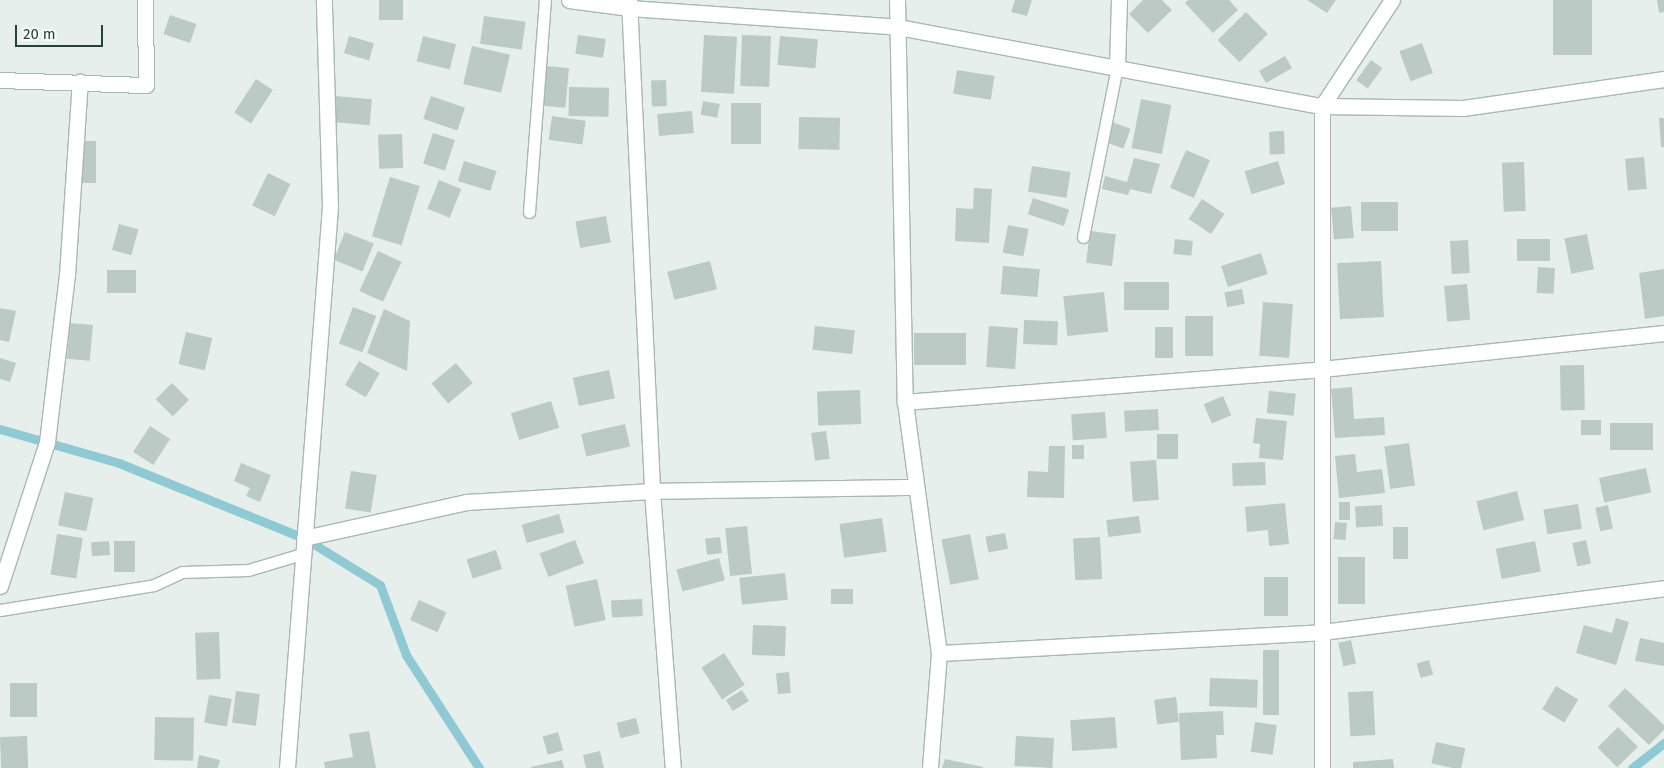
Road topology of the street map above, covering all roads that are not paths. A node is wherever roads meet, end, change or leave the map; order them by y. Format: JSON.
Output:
{"nodes":[{"id":1,"x":145,"y":0,"type":"edge"},
{"id":2,"x":324,"y":0,"type":"edge"},
{"id":3,"x":544,"y":0,"type":"edge"},
{"id":4,"x":569,"y":0,"type":"edge"},
{"id":5,"x":897,"y":0,"type":"edge"},
{"id":6,"x":1119,"y":0,"type":"edge"},
{"id":7,"x":1392,"y":0,"type":"edge"},
{"id":8,"x":629,"y":4,"type":"edge"},
{"id":9,"x":898,"y":27,"type":"junction"},
{"id":10,"x":1117,"y":68,"type":"junction"},
{"id":11,"x":1664,"y":79,"type":"edge"},
{"id":12,"x":0,"y":80,"type":"edge"},
{"id":13,"x":80,"y":81,"type":"junction"},
{"id":14,"x":1322,"y":106,"type":"junction"},
{"id":15,"x":529,"y":212,"type":"dead end"},
{"id":16,"x":1083,"y":237,"type":"dead end"},
{"id":17,"x":1664,"y":333,"type":"edge"},
{"id":18,"x":1322,"y":369,"type":"junction"},
{"id":19,"x":905,"y":402,"type":"junction"},
{"id":20,"x":915,"y":487,"type":"junction"},
{"id":21,"x":652,"y":491,"type":"junction"},
{"id":22,"x":304,"y":538,"type":"junction"},
{"id":23,"x":302,"y":554,"type":"junction"},
{"id":24,"x":0,"y":586,"type":"edge"},
{"id":25,"x":1664,"y":588,"type":"edge"},
{"id":26,"x":0,"y":610,"type":"edge"},
{"id":27,"x":1322,"y":632,"type":"junction"},
{"id":28,"x":939,"y":653,"type":"junction"},
{"id":29,"x":287,"y":768,"type":"edge"},
{"id":30,"x":674,"y":768,"type":"edge"},
{"id":31,"x":930,"y":768,"type":"edge"},
{"id":32,"x":1322,"y":768,"type":"edge"}],
"edges":[{"from":1,"to":13,"type":"street"},
{"from":2,"to":22,"type":"street"},
{"from":3,"to":15,"type":"lane"},
{"from":4,"to":8,"type":"street"},
{"from":5,"to":9,"type":"street"},
{"from":6,"to":10,"type":"street"},
{"from":7,"to":14,"type":"street"},
{"from":8,"to":9,"type":"street"},
{"from":8,"to":21,"type":"street"},
{"from":9,"to":10,"type":"street"},
{"from":9,"to":19,"type":"street"},
{"from":10,"to":14,"type":"street"},
{"from":10,"to":16,"type":"lane"},
{"from":11,"to":14,"type":"street"},
{"from":12,"to":13,"type":"street"},
{"from":13,"to":24,"type":"street"},
{"from":14,"to":18,"type":"street"},
{"from":17,"to":18,"type":"street"},
{"from":18,"to":19,"type":"street"},
{"from":18,"to":27,"type":"street"},
{"from":19,"to":20,"type":"street"},
{"from":20,"to":21,"type":"street"},
{"from":20,"to":28,"type":"street"},
{"from":21,"to":22,"type":"street"},
{"from":21,"to":30,"type":"street"},
{"from":22,"to":23,"type":"street"},
{"from":23,"to":26,"type":"lane"},
{"from":23,"to":29,"type":"street"},
{"from":25,"to":27,"type":"street"},
{"from":27,"to":28,"type":"street"},
{"from":27,"to":32,"type":"street"},
{"from":28,"to":31,"type":"street"}]}
